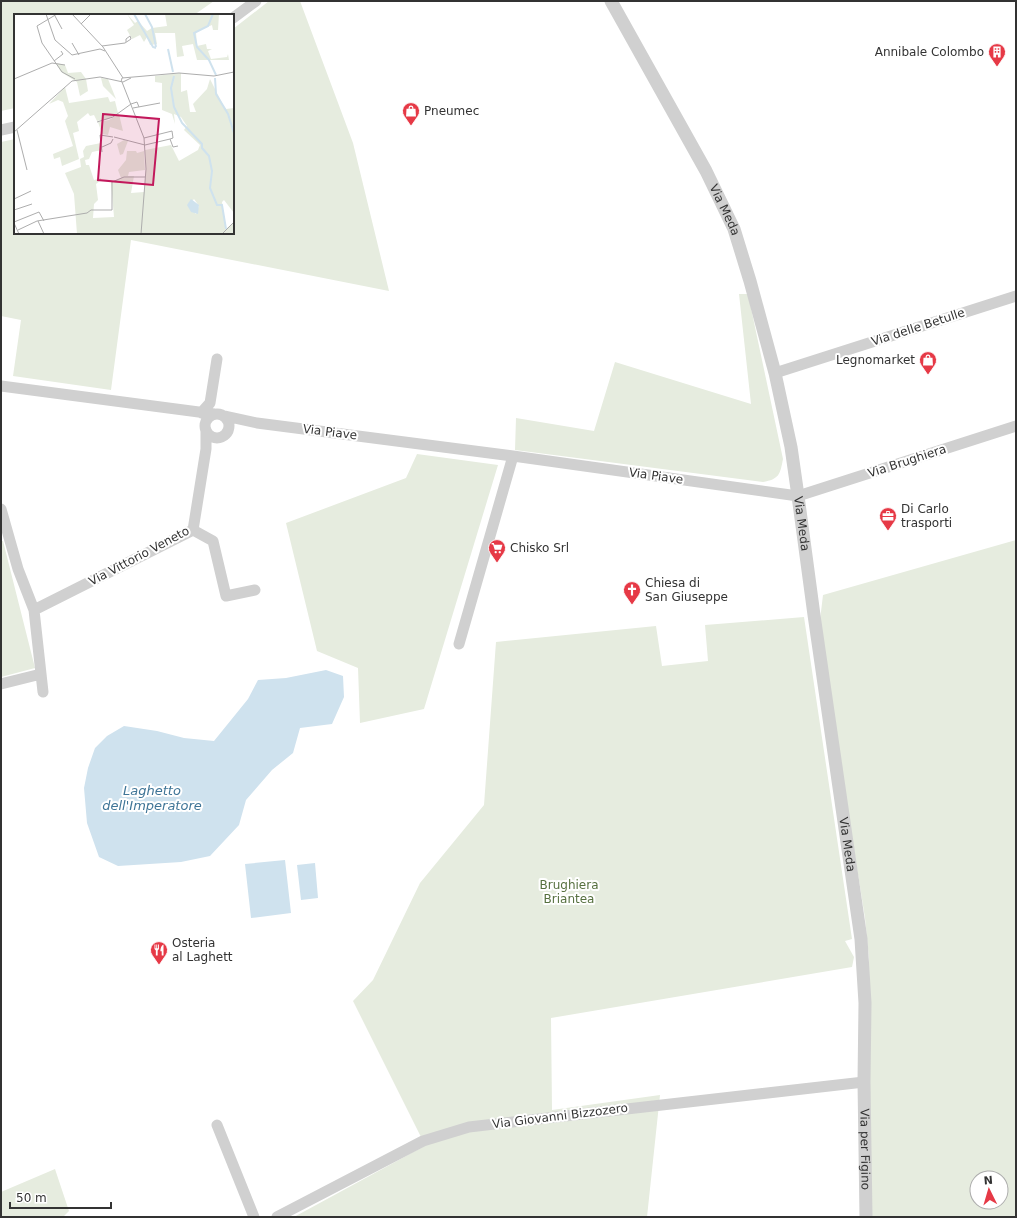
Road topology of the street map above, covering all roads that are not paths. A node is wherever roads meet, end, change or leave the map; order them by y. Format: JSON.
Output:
{"nodes":[{"id":1,"x":256,"y":1,"type":"edge"},
{"id":2,"x":611,"y":1,"type":"edge"},
{"id":3,"x":234,"y":17,"type":"edge"},
{"id":4,"x":14,"y":127,"type":"edge"},
{"id":5,"x":1,"y":130,"type":"edge"},
{"id":6,"x":1016,"y":296,"type":"edge"},
{"id":7,"x":217,"y":359,"type":"dead end"},
{"id":8,"x":775,"y":373,"type":"junction"},
{"id":9,"x":1,"y":386,"type":"edge"},
{"id":10,"x":201,"y":413,"type":"junction"},
{"id":11,"x":214,"y":414,"type":"junction"},
{"id":12,"x":225,"y":416,"type":"junction"},
{"id":13,"x":243,"y":420,"type":"junction"},
{"id":14,"x":1016,"y":426,"type":"edge"},
{"id":15,"x":205,"y":427,"type":"junction"},
{"id":16,"x":229,"y":430,"type":"junction"},
{"id":17,"x":215,"y":438,"type":"junction"},
{"id":18,"x":206,"y":448,"type":"junction"},
{"id":19,"x":513,"y":456,"type":"junction"},
{"id":20,"x":798,"y":496,"type":"junction"},
{"id":21,"x":1,"y":509,"type":"edge"},
{"id":22,"x":193,"y":530,"type":"junction"},
{"id":23,"x":5,"y":534,"type":"edge"},
{"id":24,"x":255,"y":590,"type":"dead end"},
{"id":25,"x":34,"y":610,"type":"junction"},
{"id":26,"x":459,"y":644,"type":"dead end"},
{"id":27,"x":41,"y":674,"type":"junction"},
{"id":28,"x":1,"y":684,"type":"edge"},
{"id":29,"x":42,"y":692,"type":"dead end"},
{"id":30,"x":864,"y":1082,"type":"junction"},
{"id":31,"x":217,"y":1125,"type":"dead end"},
{"id":32,"x":254,"y":1217,"type":"edge"},
{"id":33,"x":277,"y":1217,"type":"edge"},
{"id":34,"x":866,"y":1217,"type":"edge"}],
"edges":[{"from":1,"to":3,"type":"street"},
{"from":2,"to":8,"type":"street","name":"Via Meda"},
{"from":4,"to":5,"type":"street"},
{"from":6,"to":8,"type":"street","name":"Via delle Betulle"},
{"from":7,"to":10,"type":"street"},
{"from":8,"to":20,"type":"street","name":"Via Meda"},
{"from":9,"to":10,"type":"street"},
{"from":10,"to":11,"type":"street"},
{"from":10,"to":15,"type":"street"},
{"from":11,"to":12,"type":"street"},
{"from":11,"to":15,"type":"street"},
{"from":12,"to":13,"type":"street","name":"Via Piave"},
{"from":12,"to":16,"type":"street"},
{"from":13,"to":16,"type":"street"},
{"from":13,"to":19,"type":"street","name":"Via Piave"},
{"from":14,"to":20,"type":"street","name":"Via Brughiera"},
{"from":15,"to":17,"type":"street"},
{"from":15,"to":18,"type":"street","name":"Via Vittorio Veneto"},
{"from":16,"to":17,"type":"street"},
{"from":17,"to":18,"type":"street"},
{"from":18,"to":22,"type":"street","name":"Via Vittorio Veneto"},
{"from":19,"to":20,"type":"street","name":"Via Piave"},
{"from":19,"to":26,"type":"street"},
{"from":20,"to":30,"type":"street","name":"Via Meda"},
{"from":21,"to":23,"type":"street"},
{"from":22,"to":24,"type":"street"},
{"from":22,"to":25,"type":"street","name":"Via Vittorio Veneto"},
{"from":23,"to":25,"type":"street"},
{"from":25,"to":27,"type":"street"},
{"from":27,"to":28,"type":"street"},
{"from":27,"to":29,"type":"street"},
{"from":30,"to":33,"type":"street","name":"Via Giovanni Bizzozero"},
{"from":30,"to":34,"type":"street","name":"Via per Figino"},
{"from":31,"to":32,"type":"street"}]}
